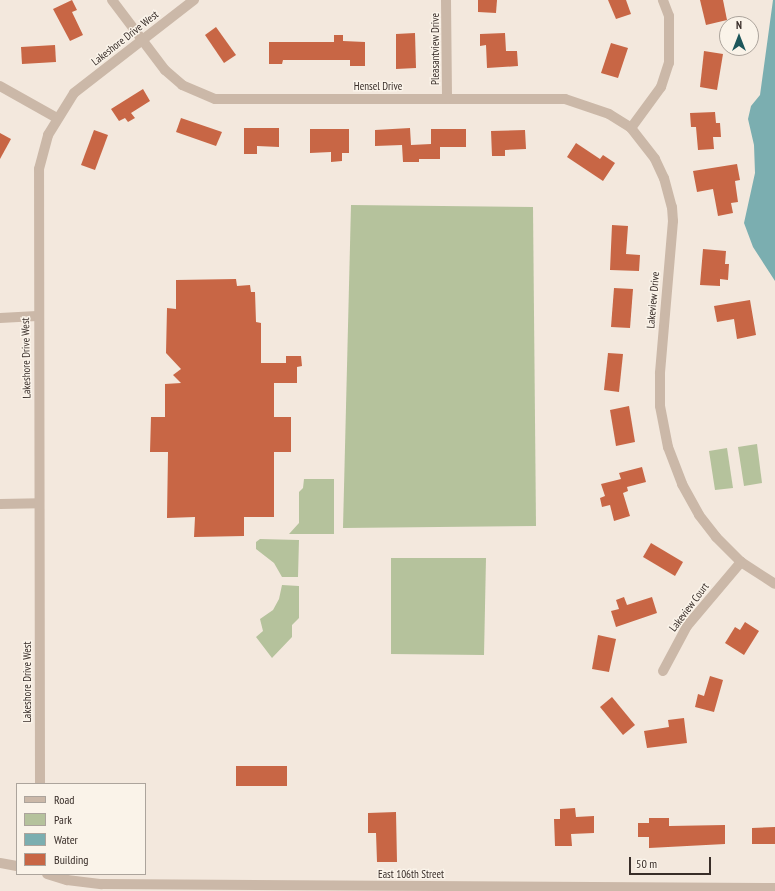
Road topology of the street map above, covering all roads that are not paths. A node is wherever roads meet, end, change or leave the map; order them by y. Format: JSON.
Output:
{"nodes":[{"id":1,"x":112,"y":0,"type":"edge"},
{"id":2,"x":194,"y":0,"type":"edge"},
{"id":3,"x":446,"y":0,"type":"edge"},
{"id":4,"x":664,"y":0,"type":"edge"},
{"id":5,"x":143,"y":39,"type":"junction"},
{"id":6,"x":0,"y":86,"type":"edge"},
{"id":7,"x":448,"y":98,"type":"junction"},
{"id":8,"x":57,"y":118,"type":"junction"},
{"id":9,"x":630,"y":128,"type":"junction"},
{"id":10,"x":37,"y":316,"type":"junction"},
{"id":11,"x":0,"y":318,"type":"edge"},
{"id":12,"x":39,"y":503,"type":"junction"},
{"id":13,"x":0,"y":504,"type":"edge"},
{"id":14,"x":741,"y":562,"type":"junction"},
{"id":15,"x":775,"y":584,"type":"edge"},
{"id":16,"x":663,"y":671,"type":"dead end"},
{"id":17,"x":40,"y":783,"type":"edge"},
{"id":18,"x":0,"y":863,"type":"edge"},
{"id":19,"x":16,"y":866,"type":"edge"},
{"id":20,"x":51,"y":875,"type":"edge"},
{"id":21,"x":139,"y":888,"type":"edge"},
{"id":22,"x":775,"y":888,"type":"edge"},
{"id":23,"x":550,"y":889,"type":"edge"}],
"edges":[{"from":1,"to":5,"type":"street","name":"Hensel Drive"},
{"from":2,"to":5,"type":"street","name":"Lakeshore Drive West"},
{"from":3,"to":7,"type":"street","name":"Pleasantview Drive"},
{"from":4,"to":9,"type":"street"},
{"from":5,"to":7,"type":"street","name":"Hensel Drive"},
{"from":5,"to":8,"type":"street","name":"Lakeshore Drive West"},
{"from":6,"to":8,"type":"street"},
{"from":7,"to":9,"type":"street","name":"Hensel Drive"},
{"from":8,"to":10,"type":"street","name":"Lakeshore Drive West"},
{"from":9,"to":14,"type":"street","name":"Lakeview Drive"},
{"from":10,"to":11,"type":"street"},
{"from":10,"to":12,"type":"street","name":"Lakeshore Drive West"},
{"from":12,"to":13,"type":"street"},
{"from":12,"to":17,"type":"street","name":"Lakeshore Drive West"},
{"from":14,"to":15,"type":"street","name":"Lakeview Drive"},
{"from":14,"to":16,"type":"street","name":"Lakeview Court"},
{"from":18,"to":19,"type":"street"},
{"from":20,"to":21,"type":"street","name":"East 106th Street"},
{"from":21,"to":23,"type":"street","name":"East 106th Street"},
{"from":22,"to":23,"type":"street","name":"East 106th Street"}]}
